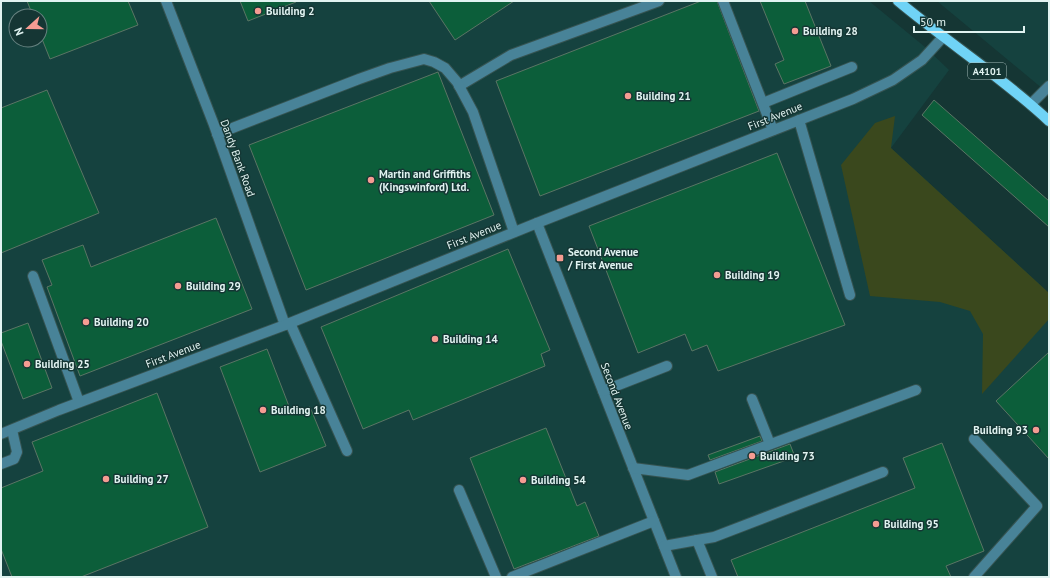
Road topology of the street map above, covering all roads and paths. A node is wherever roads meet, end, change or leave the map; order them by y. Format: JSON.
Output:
{"nodes":[{"id":1,"x":166,"y":1,"type":"edge"},
{"id":2,"x":659,"y":1,"type":"edge"},
{"id":3,"x":723,"y":1,"type":"edge"},
{"id":4,"x":898,"y":1,"type":"edge"},
{"id":5,"x":943,"y":37,"type":"junction"},
{"id":6,"x":852,"y":67,"type":"dead end"},
{"id":7,"x":459,"y":86,"type":"junction"},
{"id":8,"x":1049,"y":86,"type":"edge"},
{"id":9,"x":763,"y":103,"type":"junction"},
{"id":10,"x":1031,"y":104,"type":"junction"},
{"id":11,"x":799,"y":120,"type":"junction"},
{"id":12,"x":1049,"y":120,"type":"edge"},
{"id":13,"x":773,"y":130,"type":"junction"},
{"id":14,"x":217,"y":134,"type":"junction"},
{"id":15,"x":537,"y":222,"type":"junction"},
{"id":16,"x":514,"y":232,"type":"junction"},
{"id":17,"x":33,"y":276,"type":"dead end"},
{"id":18,"x":850,"y":295,"type":"dead end"},
{"id":19,"x":287,"y":324,"type":"junction"},
{"id":20,"x":667,"y":366,"type":"dead end"},
{"id":21,"x":916,"y":390,"type":"dead end"},
{"id":22,"x":603,"y":391,"type":"junction"},
{"id":23,"x":752,"y":399,"type":"dead end"},
{"id":24,"x":79,"y":402,"type":"junction"},
{"id":25,"x":12,"y":430,"type":"junction"},
{"id":26,"x":1,"y":434,"type":"edge"},
{"id":27,"x":974,"y":439,"type":"dead end"},
{"id":28,"x":770,"y":444,"type":"junction"},
{"id":29,"x":347,"y":451,"type":"dead end"},
{"id":30,"x":1,"y":464,"type":"edge"},
{"id":31,"x":633,"y":468,"type":"junction"},
{"id":32,"x":882,"y":472,"type":"dead end"},
{"id":33,"x":459,"y":490,"type":"dead end"},
{"id":34,"x":654,"y":521,"type":"junction"},
{"id":35,"x":697,"y":540,"type":"junction"},
{"id":36,"x":664,"y":546,"type":"junction"},
{"id":37,"x":496,"y":577,"type":"edge"},
{"id":38,"x":512,"y":577,"type":"edge"},
{"id":39,"x":676,"y":577,"type":"edge"},
{"id":40,"x":712,"y":577,"type":"edge"},
{"id":41,"x":974,"y":577,"type":"edge"}],
"edges":[{"from":1,"to":14,"type":"street","name":"Dandy Bank Road"},
{"from":2,"to":7,"type":"street"},
{"from":3,"to":9,"type":"street"},
{"from":4,"to":5,"type":"main road","number":"A4101"},
{"from":5,"to":10,"type":"main road","number":"A4101"},
{"from":5,"to":11,"type":"street","name":"First Avenue"},
{"from":6,"to":9,"type":"street"},
{"from":7,"to":14,"type":"street"},
{"from":7,"to":16,"type":"street"},
{"from":8,"to":10,"type":"street"},
{"from":9,"to":13,"type":"street"},
{"from":10,"to":12,"type":"main road","number":"A4101"},
{"from":11,"to":13,"type":"street","name":"First Avenue"},
{"from":11,"to":18,"type":"street"},
{"from":13,"to":15,"type":"street","name":"First Avenue"},
{"from":14,"to":19,"type":"street","name":"Dandy Bank Road"},
{"from":15,"to":16,"type":"street","name":"First Avenue"},
{"from":15,"to":22,"type":"street","name":"Second Avenue"},
{"from":16,"to":19,"type":"street","name":"First Avenue"},
{"from":17,"to":24,"type":"street"},
{"from":19,"to":24,"type":"street","name":"First Avenue"},
{"from":19,"to":29,"type":"street","name":"Dandy Bank Road"},
{"from":20,"to":22,"type":"street"},
{"from":21,"to":28,"type":"street"},
{"from":22,"to":31,"type":"street","name":"Second Avenue"},
{"from":23,"to":28,"type":"street"},
{"from":24,"to":25,"type":"street","name":"First Avenue"},
{"from":25,"to":26,"type":"street","name":"First Avenue"},
{"from":25,"to":30,"type":"street"},
{"from":27,"to":41,"type":"street"},
{"from":28,"to":31,"type":"street"},
{"from":31,"to":34,"type":"street","name":"Second Avenue"},
{"from":32,"to":35,"type":"street"},
{"from":33,"to":37,"type":"street"},
{"from":34,"to":36,"type":"street","name":"Second Avenue"},
{"from":34,"to":38,"type":"street"},
{"from":35,"to":36,"type":"street"},
{"from":35,"to":40,"type":"street"},
{"from":36,"to":39,"type":"street","name":"Second Avenue"}]}
